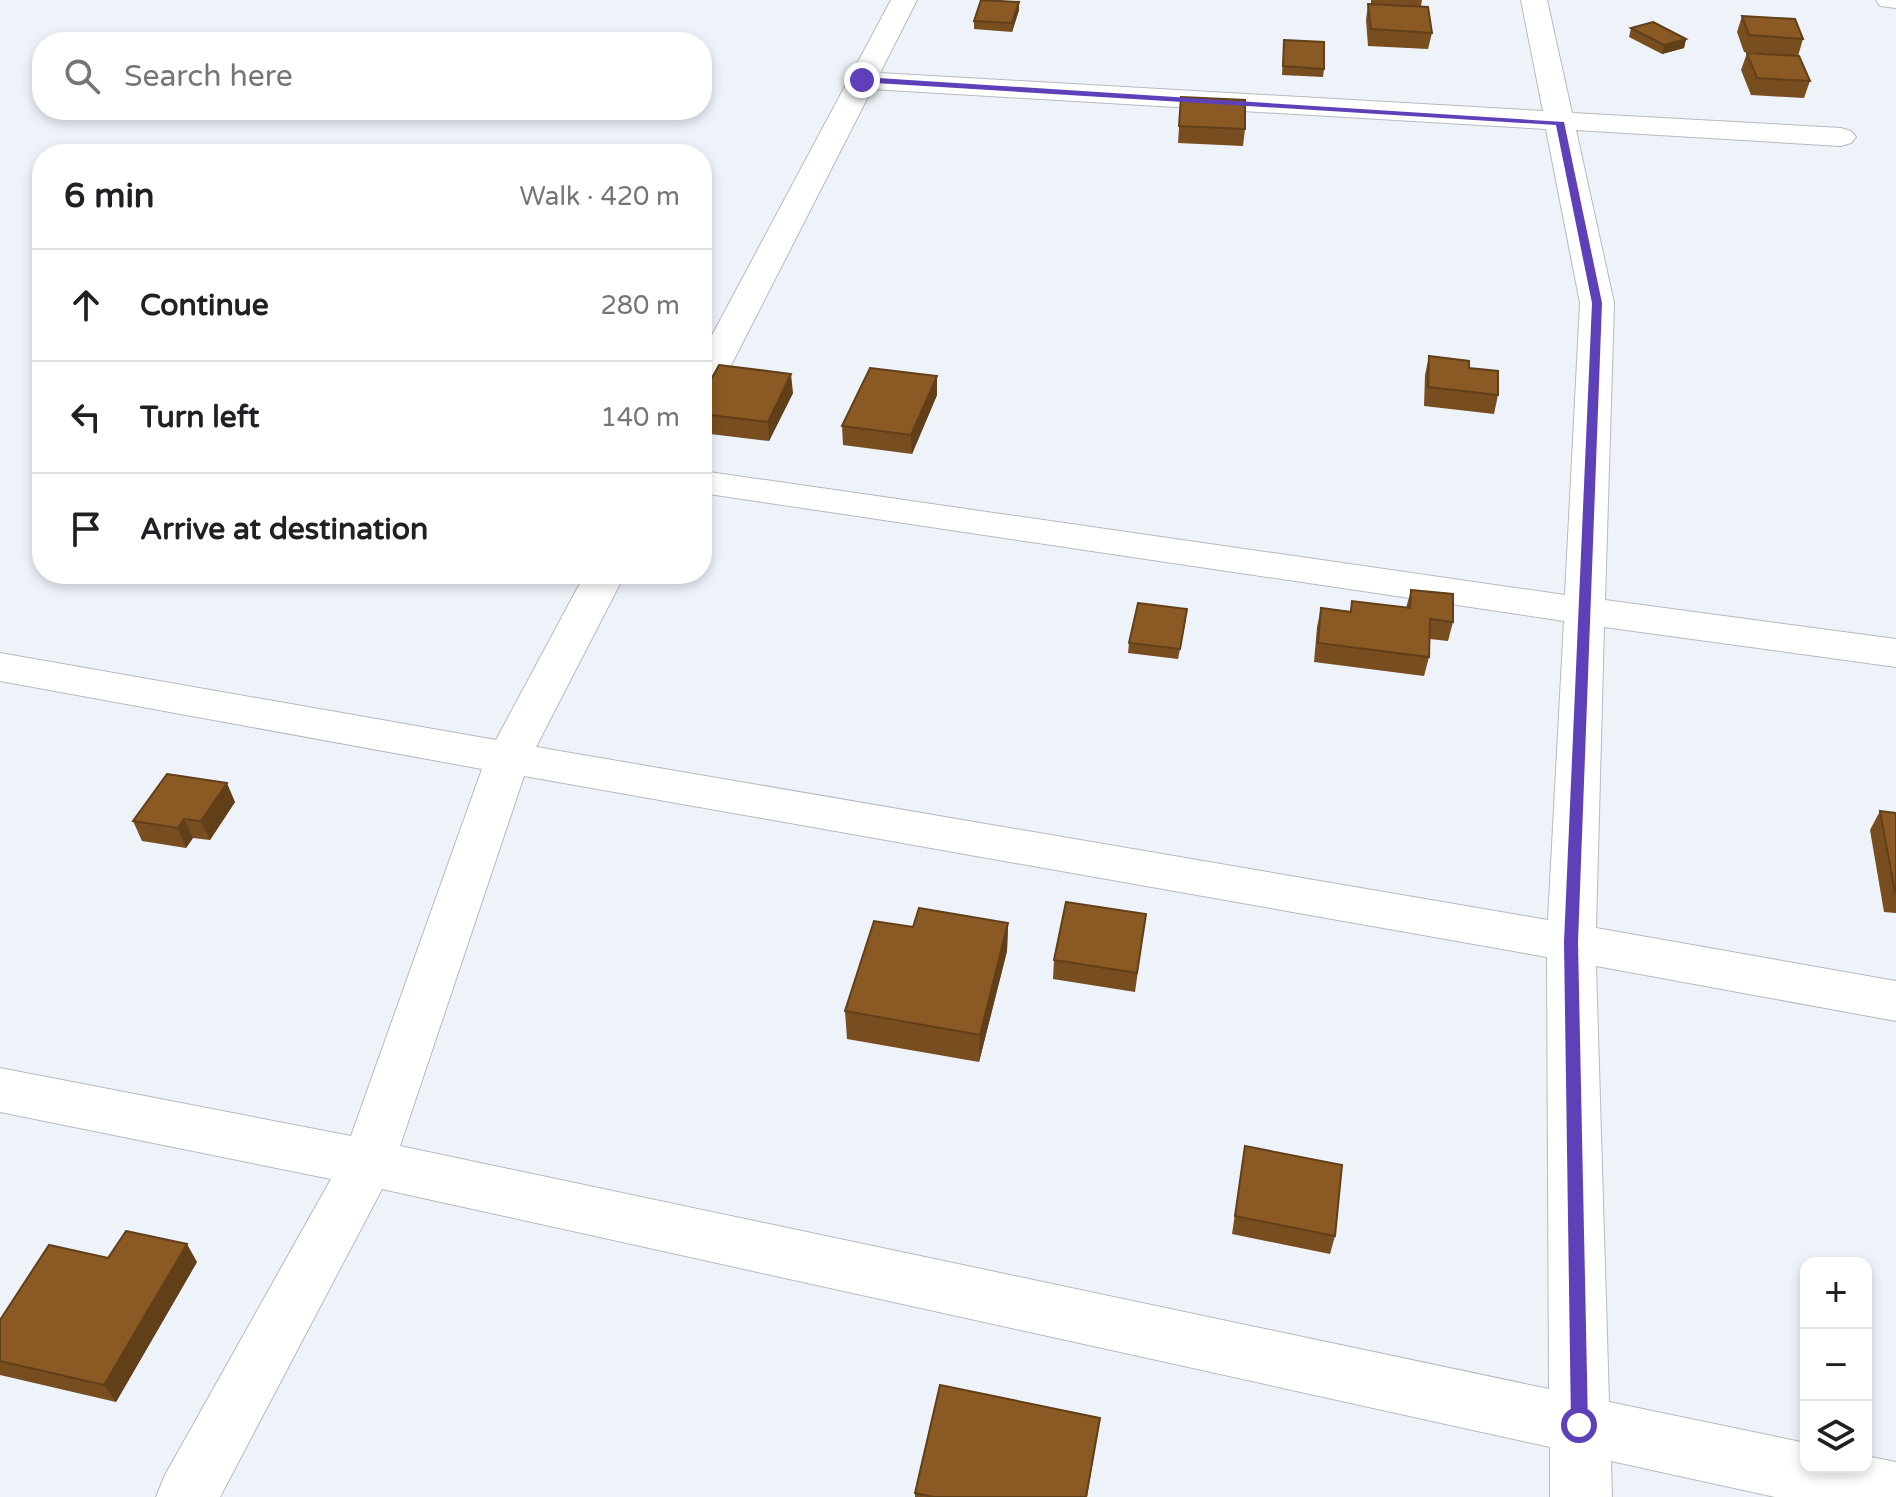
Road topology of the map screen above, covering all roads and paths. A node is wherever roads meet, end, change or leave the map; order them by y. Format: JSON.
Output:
{"nodes":[{"id":1,"x":904,"y":0,"type":"edge"},
{"id":2,"x":1534,"y":0,"type":"edge"},
{"id":3,"x":1889,"y":0,"type":"edge"},
{"id":4,"x":1896,"y":0,"type":"edge"},
{"id":5,"x":862,"y":80,"type":"junction"},
{"id":6,"x":1559,"y":122,"type":"junction"},
{"id":7,"x":1841,"y":137,"type":"dead end"},
{"id":8,"x":712,"y":368,"type":"edge"},
{"id":9,"x":712,"y":483,"type":"edge"},
{"id":10,"x":600,"y":584,"type":"edge"},
{"id":11,"x":1584,"y":611,"type":"junction"},
{"id":12,"x":1896,"y":653,"type":"edge"},
{"id":13,"x":0,"y":667,"type":"edge"},
{"id":14,"x":507,"y":760,"type":"junction"},
{"id":15,"x":1571,"y":942,"type":"junction"},
{"id":16,"x":1896,"y":1001,"type":"edge"},
{"id":17,"x":0,"y":1090,"type":"edge"},
{"id":18,"x":368,"y":1163,"type":"junction"},
{"id":19,"x":1579,"y":1425,"type":"junction"},
{"id":20,"x":1896,"y":1493,"type":"edge"},
{"id":21,"x":187,"y":1497,"type":"edge"},
{"id":22,"x":1581,"y":1497,"type":"edge"}],
"edges":[{"from":1,"to":5,"type":"street"},
{"from":2,"to":6,"type":"street"},
{"from":3,"to":4,"type":"street"},
{"from":5,"to":6,"type":"street"},
{"from":5,"to":8,"type":"street"},
{"from":6,"to":7,"type":"street"},
{"from":6,"to":11,"type":"street"},
{"from":9,"to":11,"type":"street"},
{"from":10,"to":14,"type":"street"},
{"from":11,"to":12,"type":"street"},
{"from":11,"to":15,"type":"street"},
{"from":13,"to":14,"type":"street"},
{"from":14,"to":15,"type":"street"},
{"from":14,"to":18,"type":"street"},
{"from":15,"to":16,"type":"street"},
{"from":15,"to":19,"type":"street"},
{"from":17,"to":18,"type":"street"},
{"from":18,"to":19,"type":"street"},
{"from":18,"to":21,"type":"street"},
{"from":19,"to":20,"type":"street"},
{"from":19,"to":22,"type":"street"}]}
